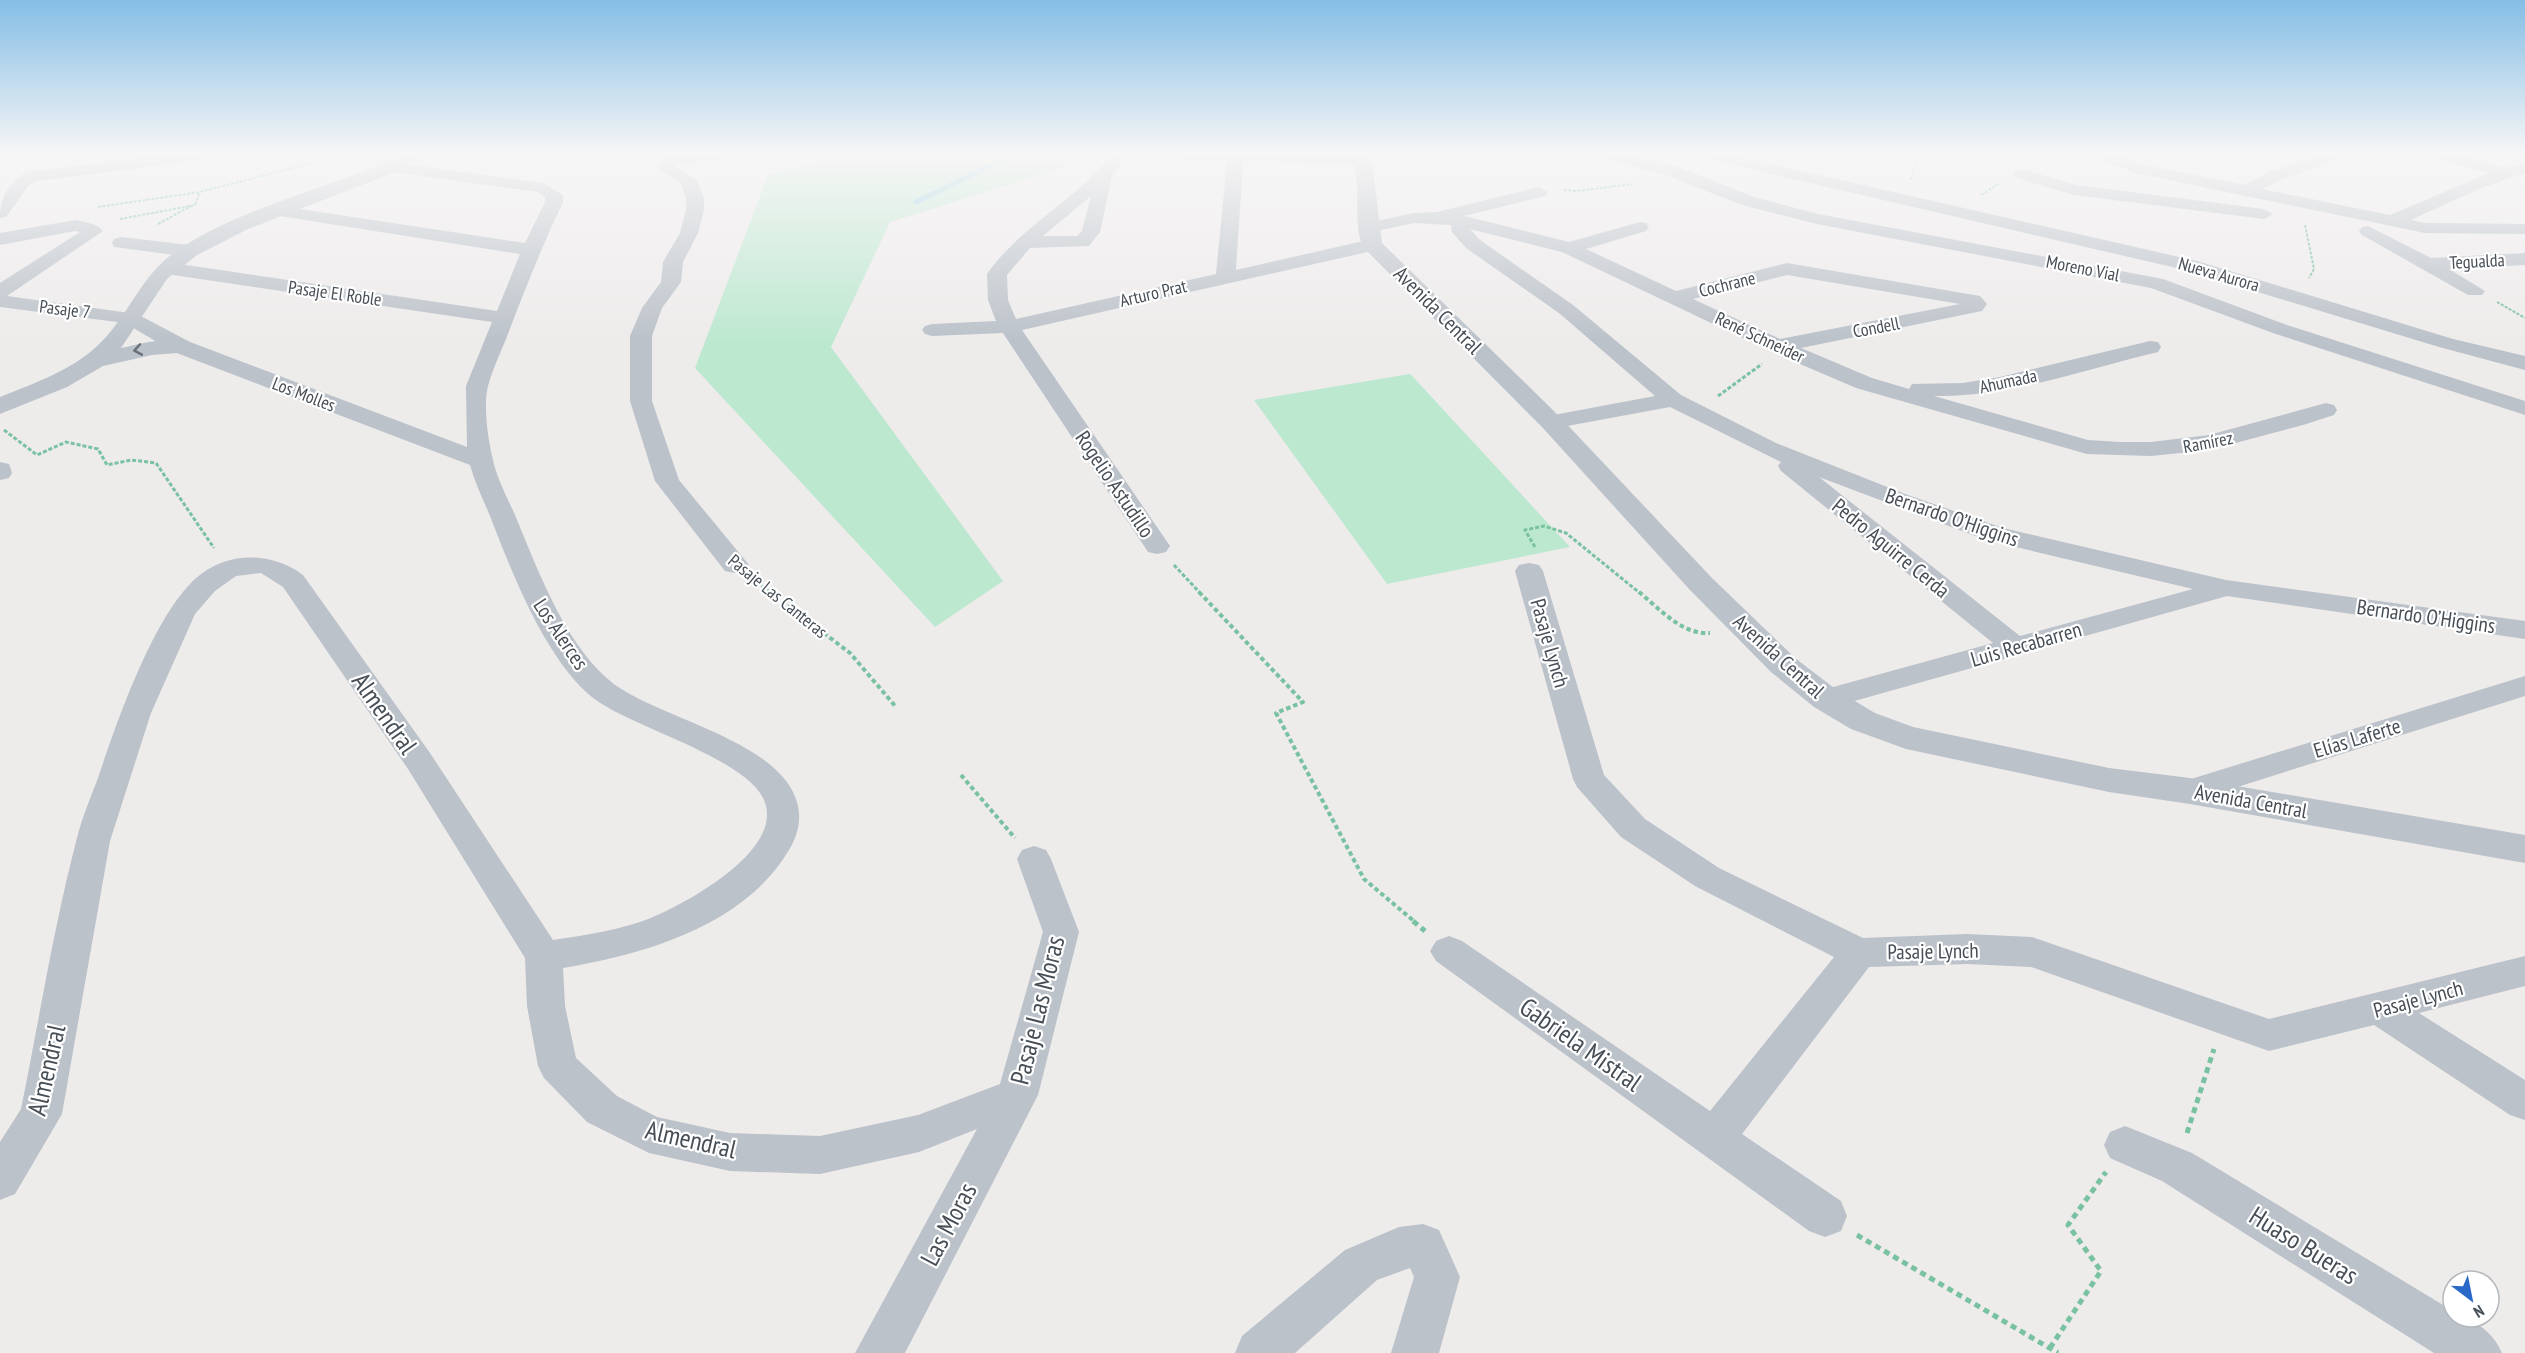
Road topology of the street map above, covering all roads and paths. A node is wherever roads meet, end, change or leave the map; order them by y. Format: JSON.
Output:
{"nodes":[{"id":1,"x":12,"y":215,"type":"edge"},
{"id":2,"x":146,"y":215,"type":"edge"},
{"id":3,"x":269,"y":215,"type":"edge"},
{"id":4,"x":307,"y":215,"type":"edge"},
{"id":5,"x":548,"y":215,"type":"edge"},
{"id":6,"x":694,"y":215,"type":"edge"},
{"id":7,"x":1057,"y":215,"type":"edge"},
{"id":8,"x":1095,"y":215,"type":"edge"},
{"id":9,"x":1231,"y":215,"type":"edge"},
{"id":10,"x":1368,"y":215,"type":"edge"},
{"id":11,"x":1461,"y":215,"type":"edge"},
{"id":12,"x":1802,"y":215,"type":"edge"},
{"id":13,"x":1978,"y":215,"type":"edge"},
{"id":14,"x":2271,"y":215,"type":"edge"},
{"id":15,"x":2369,"y":215,"type":"edge"},
{"id":16,"x":2409,"y":215,"type":"edge"},
{"id":17,"x":21,"y":216,"type":"dead end"},
{"id":18,"x":1448,"y":219,"type":"junction"},
{"id":19,"x":2304,"y":220,"type":"junction"},
{"id":20,"x":2394,"y":220,"type":"junction"},
{"id":21,"x":1640,"y":227,"type":"dead end"},
{"id":22,"x":84,"y":228,"type":"junction"},
{"id":23,"x":2425,"y":228,"type":"junction"},
{"id":24,"x":2525,"y":230,"type":"edge"},
{"id":25,"x":2368,"y":231,"type":"junction"},
{"id":26,"x":1370,"y":237,"type":"junction"},
{"id":27,"x":0,"y":239,"type":"edge"},
{"id":28,"x":1025,"y":242,"type":"junction"},
{"id":29,"x":121,"y":243,"type":"dead end"},
{"id":30,"x":1569,"y":248,"type":"junction"},
{"id":31,"x":190,"y":250,"type":"junction"},
{"id":32,"x":531,"y":250,"type":"junction"},
{"id":33,"x":2525,"y":259,"type":"edge"},
{"id":34,"x":2430,"y":264,"type":"junction"},
{"id":35,"x":166,"y":268,"type":"junction"},
{"id":36,"x":1226,"y":276,"type":"junction"},
{"id":37,"x":2475,"y":291,"type":"joint"},
{"id":38,"x":0,"y":292,"type":"edge"},
{"id":39,"x":1675,"y":297,"type":"junction"},
{"id":40,"x":2299,"y":297,"type":"junction"},
{"id":41,"x":0,"y":301,"type":"edge"},
{"id":42,"x":1975,"y":307,"type":"joint"},
{"id":43,"x":130,"y":318,"type":"junction"},
{"id":44,"x":503,"y":318,"type":"junction"},
{"id":45,"x":2525,"y":318,"type":"edge"},
{"id":46,"x":1009,"y":327,"type":"junction"},
{"id":47,"x":932,"y":330,"type":"dead end"},
{"id":48,"x":182,"y":347,"type":"junction"},
{"id":49,"x":1780,"y":347,"type":"junction"},
{"id":50,"x":2150,"y":347,"type":"dead end"},
{"id":51,"x":96,"y":361,"type":"junction"},
{"id":52,"x":2525,"y":363,"type":"edge"},
{"id":53,"x":1863,"y":383,"type":"junction"},
{"id":54,"x":1680,"y":404,"type":"junction"},
{"id":55,"x":0,"y":406,"type":"edge"},
{"id":56,"x":2525,"y":408,"type":"edge"},
{"id":57,"x":2326,"y":410,"type":"dead end"},
{"id":58,"x":1551,"y":422,"type":"junction"},
{"id":59,"x":0,"y":427,"type":"edge"},
{"id":60,"x":2087,"y":447,"type":"joint"},
{"id":61,"x":1768,"y":448,"type":"junction"},
{"id":62,"x":481,"y":461,"type":"junction"},
{"id":63,"x":1157,"y":546,"type":"joint"},
{"id":64,"x":735,"y":565,"type":"joint"},
{"id":65,"x":228,"y":569,"type":"junction"},
{"id":66,"x":1530,"y":573,"type":"joint"},
{"id":67,"x":2226,"y":588,"type":"junction"},
{"id":68,"x":1746,"y":629,"type":"junction"},
{"id":69,"x":2525,"y":630,"type":"edge"},
{"id":70,"x":2015,"y":647,"type":"junction"},
{"id":71,"x":2525,"y":686,"type":"edge"},
{"id":72,"x":1826,"y":699,"type":"junction"},
{"id":73,"x":897,"y":707,"type":"dead end"},
{"id":74,"x":961,"y":776,"type":"dead end"},
{"id":75,"x":2190,"y":791,"type":"junction"},
{"id":76,"x":2525,"y":849,"type":"edge"},
{"id":77,"x":1034,"y":859,"type":"joint"},
{"id":78,"x":1449,"y":951,"type":"joint"},
{"id":79,"x":1859,"y":953,"type":"junction"},
{"id":80,"x":544,"y":956,"type":"junction"},
{"id":81,"x":2525,"y":970,"type":"edge"},
{"id":82,"x":2381,"y":1009,"type":"junction"},
{"id":83,"x":2223,"y":1020,"type":"junction"},
{"id":84,"x":1017,"y":1095,"type":"junction"},
{"id":85,"x":2525,"y":1102,"type":"edge"},
{"id":86,"x":1714,"y":1138,"type":"junction"},
{"id":87,"x":2125,"y":1145,"type":"joint"},
{"id":88,"x":2177,"y":1167,"type":"junction"},
{"id":89,"x":0,"y":1180,"type":"edge"},
{"id":90,"x":1825,"y":1216,"type":"joint"},
{"id":91,"x":2050,"y":1348,"type":"junction"},
{"id":92,"x":879,"y":1353,"type":"edge"},
{"id":93,"x":1259,"y":1353,"type":"edge"},
{"id":94,"x":1415,"y":1353,"type":"edge"},
{"id":95,"x":2058,"y":1353,"type":"edge"},
{"id":96,"x":2478,"y":1353,"type":"edge"}],
"edges":[{"from":1,"to":17,"type":"street"},
{"from":2,"to":22,"type":"path"},
{"from":3,"to":31,"type":"street"},
{"from":4,"to":32,"type":"street"},
{"from":5,"to":32,"type":"street","name":"Los Alerces"},
{"from":6,"to":64,"type":"street","name":"Pasaje Las Canteras"},
{"from":7,"to":28,"type":"street","name":"Rogelio Astudillo"},
{"from":8,"to":28,"type":"street","name":"Rogelio Astudillo"},
{"from":9,"to":36,"type":"street"},
{"from":10,"to":26,"type":"street"},
{"from":11,"to":18,"type":"street","name":"Arturo Prat"},
{"from":12,"to":56,"type":"street","name":"Moreno Vial"},
{"from":13,"to":40,"type":"street","name":"Nueva Aurora"},
{"from":14,"to":19,"type":"street"},
{"from":15,"to":20,"type":"street"},
{"from":16,"to":20,"type":"street"},
{"from":18,"to":26,"type":"street","name":"Arturo Prat"},
{"from":18,"to":30,"type":"street","name":"René Schneider"},
{"from":18,"to":54,"type":"street","name":"Bernardo O’Higgins"},
{"from":19,"to":25,"type":"street"},
{"from":19,"to":40,"type":"path"},
{"from":20,"to":23,"type":"street"},
{"from":21,"to":30,"type":"street"},
{"from":22,"to":27,"type":"street"},
{"from":22,"to":38,"type":"street","name":"Pasaje 7"},
{"from":23,"to":24,"type":"street"},
{"from":23,"to":25,"type":"street"},
{"from":25,"to":34,"type":"street"},
{"from":26,"to":36,"type":"street","name":"Arturo Prat"},
{"from":26,"to":58,"type":"street","name":"Avenida Central"},
{"from":28,"to":46,"type":"street","name":"Rogelio Astudillo"},
{"from":29,"to":31,"type":"street"},
{"from":30,"to":39,"type":"street","name":"René Schneider"},
{"from":31,"to":35,"type":"street"},
{"from":32,"to":44,"type":"street","name":"Los Alerces"},
{"from":33,"to":34,"type":"street","name":"Tegualda"},
{"from":34,"to":37,"type":"street"},
{"from":35,"to":43,"type":"street"},
{"from":35,"to":44,"type":"street","name":"Pasaje El Roble"},
{"from":36,"to":46,"type":"street","name":"Arturo Prat"},
{"from":37,"to":45,"type":"path"},
{"from":39,"to":42,"type":"street","name":"Cochrane"},
{"from":39,"to":49,"type":"street","name":"René Schneider"},
{"from":40,"to":52,"type":"street","name":"Nueva Aurora"},
{"from":41,"to":43,"type":"street","name":"Pasaje 7"},
{"from":42,"to":49,"type":"street","name":"Condell"},
{"from":43,"to":48,"type":"street","name":"Los Molles"},
{"from":43,"to":51,"type":"street"},
{"from":44,"to":62,"type":"street","name":"Los Alerces"},
{"from":46,"to":47,"type":"street","name":"Arturo Prat"},
{"from":46,"to":63,"type":"street","name":"Rogelio Astudillo"},
{"from":48,"to":51,"type":"street","one_way":true},
{"from":48,"to":62,"type":"street","name":"Los Molles"},
{"from":49,"to":53,"type":"street","name":"René Schneider"},
{"from":49,"to":54,"type":"path"},
{"from":50,"to":53,"type":"street","name":"Ahumada"},
{"from":51,"to":55,"type":"street"},
{"from":53,"to":60,"type":"street","name":"René Schneider"},
{"from":54,"to":58,"type":"street"},
{"from":54,"to":61,"type":"street","name":"Bernardo O’Higgins"},
{"from":57,"to":60,"type":"street","name":"Ramírez"},
{"from":58,"to":68,"type":"street","name":"Avenida Central"},
{"from":59,"to":65,"type":"path"},
{"from":61,"to":67,"type":"street","name":"Bernardo O’Higgins"},
{"from":61,"to":70,"type":"street","name":"Pedro Aguirre Cerda"},
{"from":62,"to":80,"type":"street","name":"Los Alerces"},
{"from":63,"to":78,"type":"path","name":"Rogelio Astudillo"},
{"from":64,"to":73,"type":"path","name":"Pasaje Las Canteras"},
{"from":65,"to":80,"type":"street","name":"Almendral"},
{"from":65,"to":89,"type":"street","name":"Almendral"},
{"from":66,"to":68,"type":"path"},
{"from":66,"to":79,"type":"street","name":"Pasaje Lynch"},
{"from":67,"to":69,"type":"street","name":"Bernardo O’Higgins"},
{"from":67,"to":70,"type":"street","name":"Luis Recabarren"},
{"from":68,"to":72,"type":"street","name":"Avenida Central"},
{"from":70,"to":72,"type":"street","name":"Luis Recabarren"},
{"from":71,"to":75,"type":"street","name":"Elías Laferte"},
{"from":72,"to":75,"type":"street","name":"Avenida Central"},
{"from":74,"to":77,"type":"path"},
{"from":75,"to":76,"type":"street","name":"Avenida Central"},
{"from":77,"to":84,"type":"street","name":"Pasaje Las Moras"},
{"from":78,"to":86,"type":"street","name":"Gabriela Mistral"},
{"from":79,"to":83,"type":"street","name":"Pasaje Lynch"},
{"from":79,"to":86,"type":"street"},
{"from":80,"to":84,"type":"street","name":"Almendral"},
{"from":81,"to":82,"type":"street","name":"Pasaje Lynch"},
{"from":82,"to":83,"type":"street","name":"Pasaje Lynch"},
{"from":82,"to":85,"type":"street"},
{"from":83,"to":88,"type":"path"},
{"from":84,"to":92,"type":"street","name":"Las Moras"},
{"from":86,"to":90,"type":"street","name":"Gabriela Mistral"},
{"from":87,"to":88,"type":"street","name":"Huaso Bueras"},
{"from":87,"to":91,"type":"path"},
{"from":88,"to":96,"type":"street","name":"Huaso Bueras"},
{"from":90,"to":91,"type":"path"},
{"from":91,"to":95,"type":"path"},
{"from":93,"to":94,"type":"street"}]}
